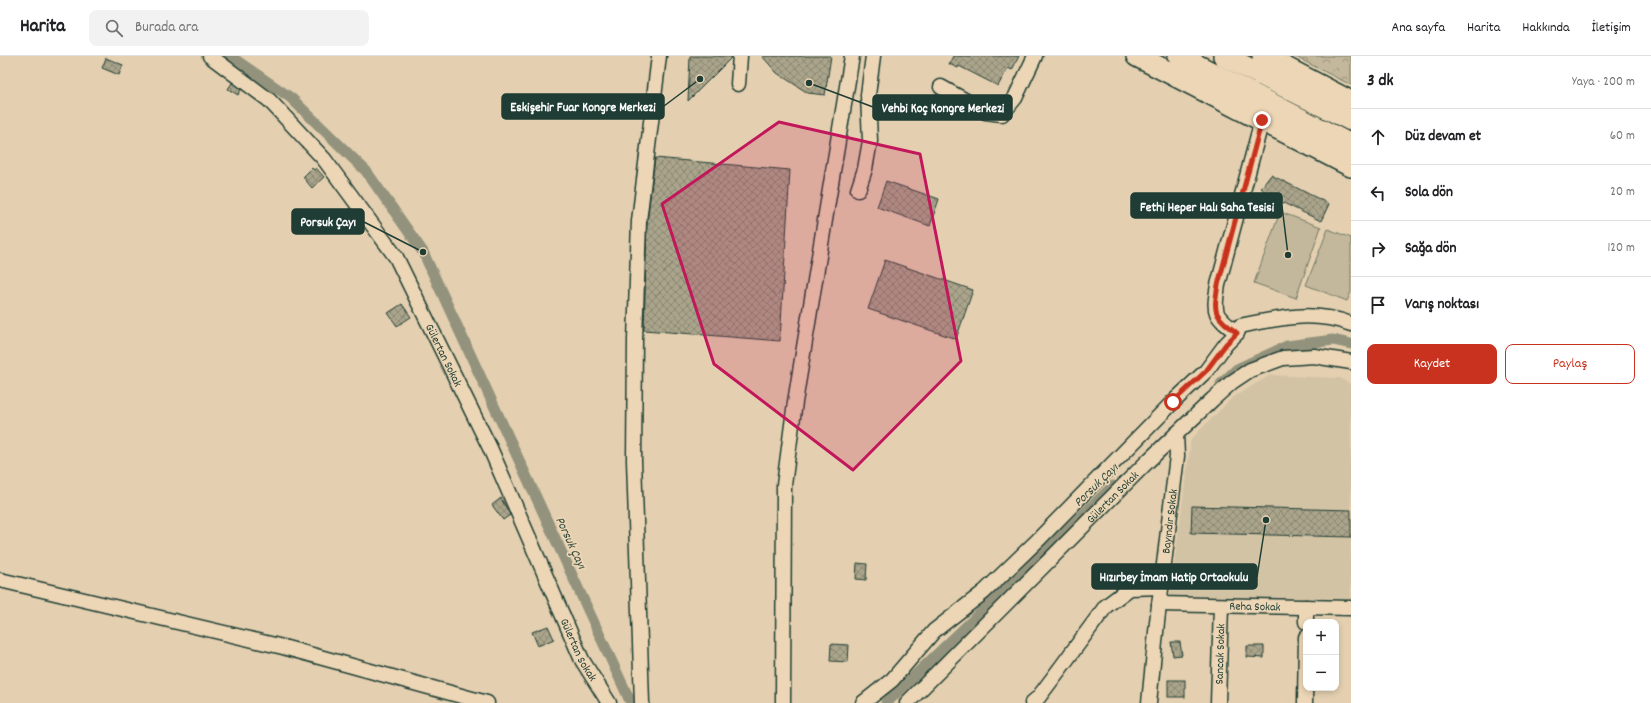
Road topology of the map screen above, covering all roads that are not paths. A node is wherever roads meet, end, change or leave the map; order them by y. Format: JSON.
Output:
{"nodes":[{"id":1,"x":210,"y":56,"type":"edge"},
{"id":2,"x":659,"y":56,"type":"edge"},
{"id":3,"x":740,"y":56,"type":"edge"},
{"id":4,"x":852,"y":56,"type":"edge"},
{"id":5,"x":873,"y":56,"type":"edge"},
{"id":6,"x":1035,"y":56,"type":"edge"},
{"id":7,"x":1137,"y":56,"type":"edge"},
{"id":8,"x":1179,"y":56,"type":"edge"},
{"id":9,"x":1224,"y":56,"type":"edge"},
{"id":10,"x":1262,"y":56,"type":"edge"},
{"id":11,"x":738,"y":84,"type":"dead end"},
{"id":12,"x":941,"y":87,"type":"dead end"},
{"id":13,"x":1351,"y":102,"type":"edge"},
{"id":14,"x":1262,"y":120,"type":"junction"},
{"id":15,"x":1351,"y":120,"type":"edge"},
{"id":16,"x":1351,"y":145,"type":"edge"},
{"id":17,"x":1351,"y":166,"type":"edge"},
{"id":18,"x":858,"y":190,"type":"dead end"},
{"id":19,"x":1351,"y":324,"type":"edge"},
{"id":20,"x":1237,"y":333,"type":"junction"},
{"id":21,"x":1351,"y":362,"type":"edge"},
{"id":22,"x":1176,"y":434,"type":"junction"},
{"id":23,"x":0,"y":580,"type":"edge"},
{"id":24,"x":1161,"y":588,"type":"junction"},
{"id":25,"x":1159,"y":604,"type":"junction"},
{"id":26,"x":1221,"y":606,"type":"junction"},
{"id":27,"x":1306,"y":607,"type":"junction"},
{"id":28,"x":1351,"y":608,"type":"edge"},
{"id":29,"x":1306,"y":619,"type":"edge"},
{"id":30,"x":1306,"y":655,"type":"edge"},
{"id":31,"x":642,"y":700,"type":"edge"},
{"id":32,"x":487,"y":703,"type":"edge"},
{"id":33,"x":609,"y":703,"type":"edge"},
{"id":34,"x":783,"y":703,"type":"edge"},
{"id":35,"x":863,"y":703,"type":"edge"},
{"id":36,"x":907,"y":703,"type":"edge"},
{"id":37,"x":1032,"y":703,"type":"edge"},
{"id":38,"x":1149,"y":703,"type":"edge"},
{"id":39,"x":1218,"y":703,"type":"edge"},
{"id":40,"x":1305,"y":703,"type":"edge"}],
"edges":[{"from":1,"to":33,"type":"street","name":"Gülertan Sokak"},
{"from":2,"to":31,"type":"street"},
{"from":3,"to":11,"type":"street"},
{"from":4,"to":34,"type":"street"},
{"from":5,"to":18,"type":"street"},
{"from":6,"to":12,"type":"street"},
{"from":7,"to":14,"type":"highway"},
{"from":8,"to":16,"type":"highway"},
{"from":9,"to":15,"type":"highway"},
{"from":10,"to":13,"type":"highway"},
{"from":14,"to":17,"type":"highway"},
{"from":14,"to":20,"type":"street"},
{"from":19,"to":20,"type":"street"},
{"from":20,"to":35,"type":"street"},
{"from":21,"to":22,"type":"street","name":"Gülertan Sokak"},
{"from":22,"to":24,"type":"street","name":"Bayındır Sokak"},
{"from":22,"to":36,"type":"street","name":"Gülertan Sokak"},
{"from":23,"to":32,"type":"street"},
{"from":24,"to":25,"type":"street","name":"Bayındır Sokak"},
{"from":24,"to":37,"type":"street"},
{"from":25,"to":26,"type":"street","name":"Reha Sokak"},
{"from":25,"to":38,"type":"street","name":"Bayındır Sokak"},
{"from":26,"to":27,"type":"street","name":"Reha Sokak"},
{"from":26,"to":39,"type":"street","name":"Sancak Sokak"},
{"from":27,"to":28,"type":"street","name":"Reha Sokak"},
{"from":27,"to":29,"type":"street"},
{"from":30,"to":40,"type":"street"}]}
